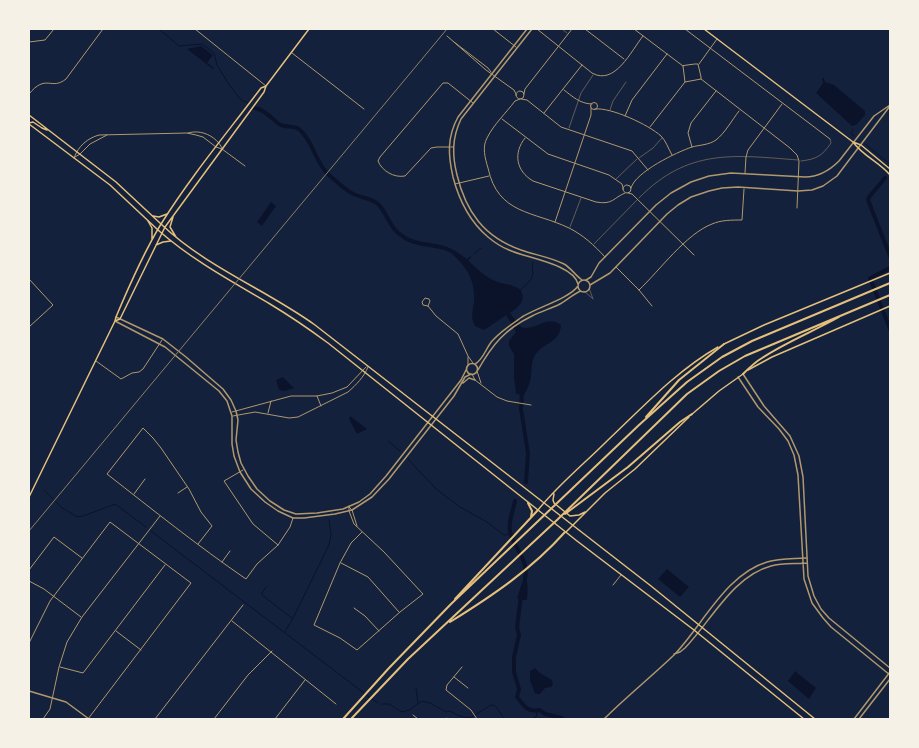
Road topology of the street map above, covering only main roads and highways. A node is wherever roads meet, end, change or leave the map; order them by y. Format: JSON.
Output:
{"nodes":[{"id":1,"x":310,"y":29,"type":"edge"},
{"id":2,"x":704,"y":29,"type":"edge"},
{"id":3,"x":266,"y":86,"type":"junction"},
{"id":4,"x":29,"y":115,"type":"edge"},
{"id":5,"x":29,"y":123,"type":"edge"},
{"id":6,"x":50,"y":131,"type":"junction"},
{"id":7,"x":853,"y":142,"type":"junction"},
{"id":8,"x":890,"y":169,"type":"edge"},
{"id":9,"x":890,"y":175,"type":"edge"},
{"id":10,"x":169,"y":213,"type":"junction"},
{"id":11,"x":174,"y":214,"type":"junction"},
{"id":12,"x":153,"y":216,"type":"junction"},
{"id":13,"x":148,"y":221,"type":"junction"},
{"id":14,"x":161,"y":224,"type":"junction"},
{"id":15,"x":165,"y":227,"type":"junction"},
{"id":16,"x":158,"y":230,"type":"junction"},
{"id":17,"x":162,"y":233,"type":"junction"},
{"id":18,"x":177,"y":238,"type":"junction"},
{"id":19,"x":172,"y":241,"type":"junction"},
{"id":20,"x":152,"y":242,"type":"junction"},
{"id":21,"x":154,"y":246,"type":"junction"},
{"id":22,"x":890,"y":273,"type":"edge"},
{"id":23,"x":890,"y":283,"type":"edge"},
{"id":24,"x":890,"y":295,"type":"edge"},
{"id":25,"x":890,"y":306,"type":"edge"},
{"id":26,"x":847,"y":312,"type":"junction"},
{"id":27,"x":115,"y":321,"type":"junction"},
{"id":28,"x":724,"y":344,"type":"junction"},
{"id":29,"x":743,"y":374,"type":"junction"},
{"id":30,"x":692,"y":414,"type":"junction"},
{"id":31,"x":639,"y":425,"type":"junction"},
{"id":32,"x":555,"y":492,"type":"junction"},
{"id":33,"x":29,"y":497,"type":"edge"},
{"id":34,"x":544,"y":502,"type":"junction"},
{"id":35,"x":528,"y":504,"type":"junction"},
{"id":36,"x":538,"y":510,"type":"junction"},
{"id":37,"x":587,"y":510,"type":"junction"},
{"id":38,"x":531,"y":518,"type":"junction"},
{"id":39,"x":557,"y":520,"type":"junction"},
{"id":40,"x":572,"y":525,"type":"junction"},
{"id":41,"x":565,"y":532,"type":"junction"},
{"id":42,"x":451,"y":604,"type":"junction"},
{"id":43,"x":446,"y":625,"type":"junction"},
{"id":44,"x":342,"y":719,"type":"edge"},
{"id":45,"x":351,"y":719,"type":"edge"},
{"id":46,"x":804,"y":719,"type":"edge"},
{"id":47,"x":815,"y":719,"type":"edge"}],
"edges":[{"from":1,"to":3,"type":"main road"},
{"from":2,"to":7,"type":"main road"},
{"from":3,"to":10,"type":"main road"},
{"from":3,"to":11,"type":"main road"},
{"from":4,"to":6,"type":"main road"},
{"from":5,"to":6,"type":"main road"},
{"from":5,"to":13,"type":"main road"},
{"from":6,"to":12,"type":"main road"},
{"from":7,"to":8,"type":"main road"},
{"from":7,"to":9,"type":"main road"},
{"from":10,"to":12,"type":"main road"},
{"from":10,"to":14,"type":"main road"},
{"from":11,"to":15,"type":"main road"},
{"from":11,"to":18,"type":"main road"},
{"from":12,"to":14,"type":"main road"},
{"from":13,"to":16,"type":"main road"},
{"from":13,"to":20,"type":"main road"},
{"from":14,"to":15,"type":"main road"},
{"from":14,"to":16,"type":"main road"},
{"from":15,"to":17,"type":"main road"},
{"from":15,"to":18,"type":"main road"},
{"from":16,"to":17,"type":"main road"},
{"from":16,"to":20,"type":"main road"},
{"from":17,"to":19,"type":"main road"},
{"from":17,"to":21,"type":"main road"},
{"from":18,"to":34,"type":"main road"},
{"from":19,"to":21,"type":"main road"},
{"from":19,"to":35,"type":"main road"},
{"from":20,"to":27,"type":"main road"},
{"from":21,"to":27,"type":"main road"},
{"from":22,"to":28,"type":"main road"},
{"from":23,"to":31,"type":"highway"},
{"from":24,"to":26,"type":"highway"},
{"from":25,"to":29,"type":"main road"},
{"from":26,"to":29,"type":"highway"},
{"from":26,"to":39,"type":"highway"},
{"from":27,"to":33,"type":"main road"},
{"from":28,"to":31,"type":"highway"},
{"from":28,"to":32,"type":"main road"},
{"from":29,"to":30,"type":"main road"},
{"from":30,"to":37,"type":"main road"},
{"from":30,"to":39,"type":"highway"},
{"from":31,"to":42,"type":"highway"},
{"from":32,"to":34,"type":"main road"},
{"from":32,"to":37,"type":"main road"},
{"from":34,"to":36,"type":"main road"},
{"from":34,"to":40,"type":"main road"},
{"from":35,"to":36,"type":"main road"},
{"from":35,"to":38,"type":"highway"},
{"from":36,"to":38,"type":"highway"},
{"from":36,"to":41,"type":"main road"},
{"from":37,"to":40,"type":"main road"},
{"from":38,"to":42,"type":"highway"},
{"from":39,"to":43,"type":"highway"},
{"from":40,"to":41,"type":"main road"},
{"from":40,"to":47,"type":"main road"},
{"from":41,"to":43,"type":"highway"},
{"from":41,"to":46,"type":"main road"},
{"from":42,"to":44,"type":"highway"},
{"from":43,"to":45,"type":"highway"}]}
